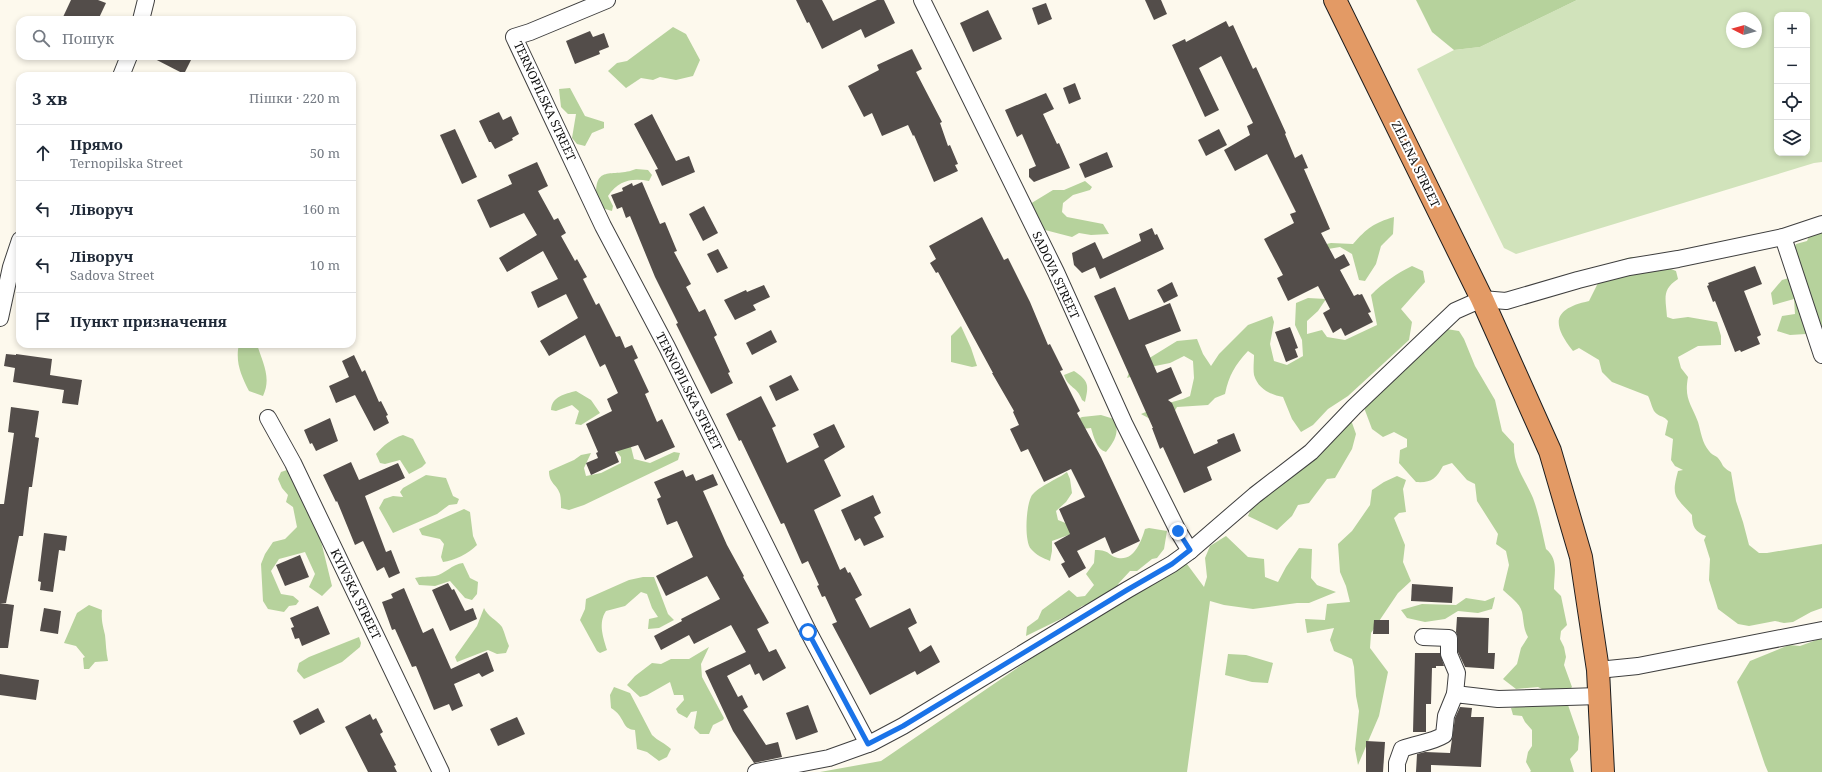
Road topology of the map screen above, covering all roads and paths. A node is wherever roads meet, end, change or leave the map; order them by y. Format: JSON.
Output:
{"nodes":[{"id":1,"x":146,"y":0,"type":"edge"},
{"id":2,"x":607,"y":0,"type":"edge"},
{"id":3,"x":922,"y":0,"type":"edge"},
{"id":4,"x":1335,"y":0,"type":"edge"},
{"id":5,"x":142,"y":16,"type":"edge"},
{"id":6,"x":127,"y":60,"type":"edge"},
{"id":7,"x":123,"y":72,"type":"edge"},
{"id":8,"x":1822,"y":224,"type":"edge"},
{"id":9,"x":1783,"y":237,"type":"junction"},
{"id":10,"x":16,"y":252,"type":"edge"},
{"id":11,"x":1482,"y":299,"type":"junction"},
{"id":12,"x":0,"y":318,"type":"edge"},
{"id":13,"x":1822,"y":355,"type":"edge"},
{"id":14,"x":268,"y":418,"type":"dead end"},
{"id":15,"x":1190,"y":550,"type":"junction"},
{"id":16,"x":1822,"y":630,"type":"edge"},
{"id":17,"x":1423,"y":637,"type":"dead end"},
{"id":18,"x":1598,"y":670,"type":"junction"},
{"id":19,"x":1455,"y":694,"type":"junction"},
{"id":20,"x":1600,"y":696,"type":"junction"},
{"id":21,"x":868,"y":744,"type":"junction"},
{"id":22,"x":441,"y":772,"type":"edge"},
{"id":23,"x":756,"y":772,"type":"edge"},
{"id":24,"x":1397,"y":772,"type":"edge"},
{"id":25,"x":1603,"y":772,"type":"edge"}],
"edges":[{"from":1,"to":5,"type":"street"},
{"from":2,"to":21,"type":"street","name":"TERNOPILSKA STREET"},
{"from":3,"to":15,"type":"street","name":"SADOVA STREET"},
{"from":4,"to":11,"type":"highway","name":"ZELENA STREET"},
{"from":6,"to":7,"type":"street"},
{"from":8,"to":9,"type":"street"},
{"from":9,"to":11,"type":"street"},
{"from":9,"to":13,"type":"street"},
{"from":10,"to":12,"type":"street"},
{"from":11,"to":15,"type":"street"},
{"from":11,"to":18,"type":"highway","name":"ZELENA STREET"},
{"from":14,"to":22,"type":"street","name":"KYIVSKA STREET"},
{"from":15,"to":21,"type":"street"},
{"from":16,"to":18,"type":"street"},
{"from":17,"to":19,"type":"street"},
{"from":18,"to":20,"type":"highway","name":"ZELENA STREET"},
{"from":19,"to":20,"type":"street"},
{"from":19,"to":24,"type":"street"},
{"from":20,"to":25,"type":"highway","name":"ZELENA STREET"},
{"from":21,"to":23,"type":"street"}]}
